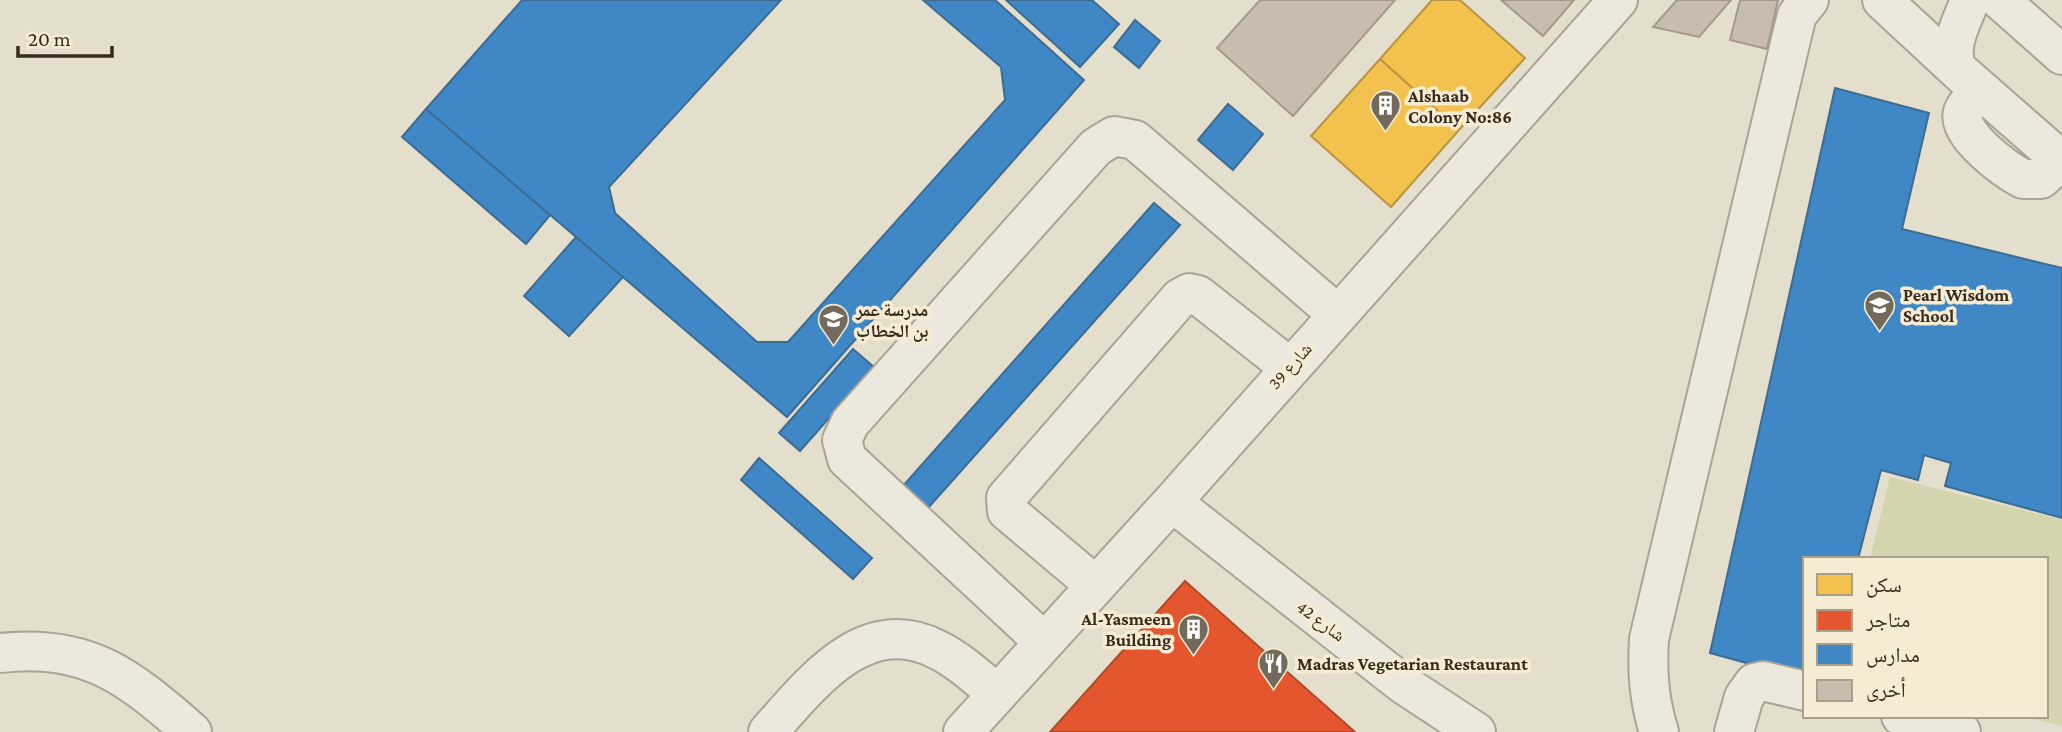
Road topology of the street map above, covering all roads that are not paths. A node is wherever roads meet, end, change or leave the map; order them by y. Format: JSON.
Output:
{"nodes":[{"id":1,"x":1618,"y":0,"type":"edge"},
{"id":2,"x":1809,"y":0,"type":"edge"},
{"id":3,"x":1882,"y":0,"type":"edge"},
{"id":4,"x":1970,"y":0,"type":"edge"},
{"id":5,"x":2000,"y":0,"type":"edge"},
{"id":6,"x":2062,"y":55,"type":"edge"},
{"id":7,"x":1971,"y":83,"type":"junction"},
{"id":8,"x":2062,"y":160,"type":"edge"},
{"id":9,"x":1337,"y":314,"type":"junction"},
{"id":10,"x":1289,"y":367,"type":"junction"},
{"id":11,"x":1172,"y":502,"type":"junction"},
{"id":12,"x":1095,"y":585,"type":"junction"},
{"id":13,"x":1044,"y":642,"type":"junction"},
{"id":14,"x":0,"y":653,"type":"edge"},
{"id":15,"x":1803,"y":691,"type":"edge"},
{"id":16,"x":997,"y":694,"type":"junction"},
{"id":17,"x":1908,"y":718,"type":"edge"},
{"id":18,"x":192,"y":732,"type":"edge"},
{"id":19,"x":768,"y":732,"type":"edge"},
{"id":20,"x":963,"y":732,"type":"edge"},
{"id":21,"x":1476,"y":732,"type":"edge"},
{"id":22,"x":1659,"y":732,"type":"edge"},
{"id":23,"x":1734,"y":732,"type":"edge"},
{"id":24,"x":1961,"y":732,"type":"edge"}],
"edges":[{"from":1,"to":9,"type":"street","name":"شارع 39"},
{"from":2,"to":22,"type":"street"},
{"from":3,"to":7,"type":"street"},
{"from":4,"to":7,"type":"street"},
{"from":5,"to":6,"type":"street"},
{"from":7,"to":8,"type":"street"},
{"from":9,"to":10,"type":"street","name":"شارع 39"},
{"from":9,"to":13,"type":"street"},
{"from":10,"to":11,"type":"street","name":"شارع 39"},
{"from":10,"to":12,"type":"street"},
{"from":11,"to":12,"type":"street","name":"شارع 39"},
{"from":11,"to":21,"type":"street","name":"شارع 42"},
{"from":12,"to":13,"type":"street","name":"شارع 39"},
{"from":13,"to":16,"type":"street","name":"شارع 39"},
{"from":14,"to":18,"type":"street"},
{"from":15,"to":23,"type":"street"},
{"from":16,"to":19,"type":"street"},
{"from":16,"to":20,"type":"street","name":"شارع 39"},
{"from":17,"to":24,"type":"street"}]}
